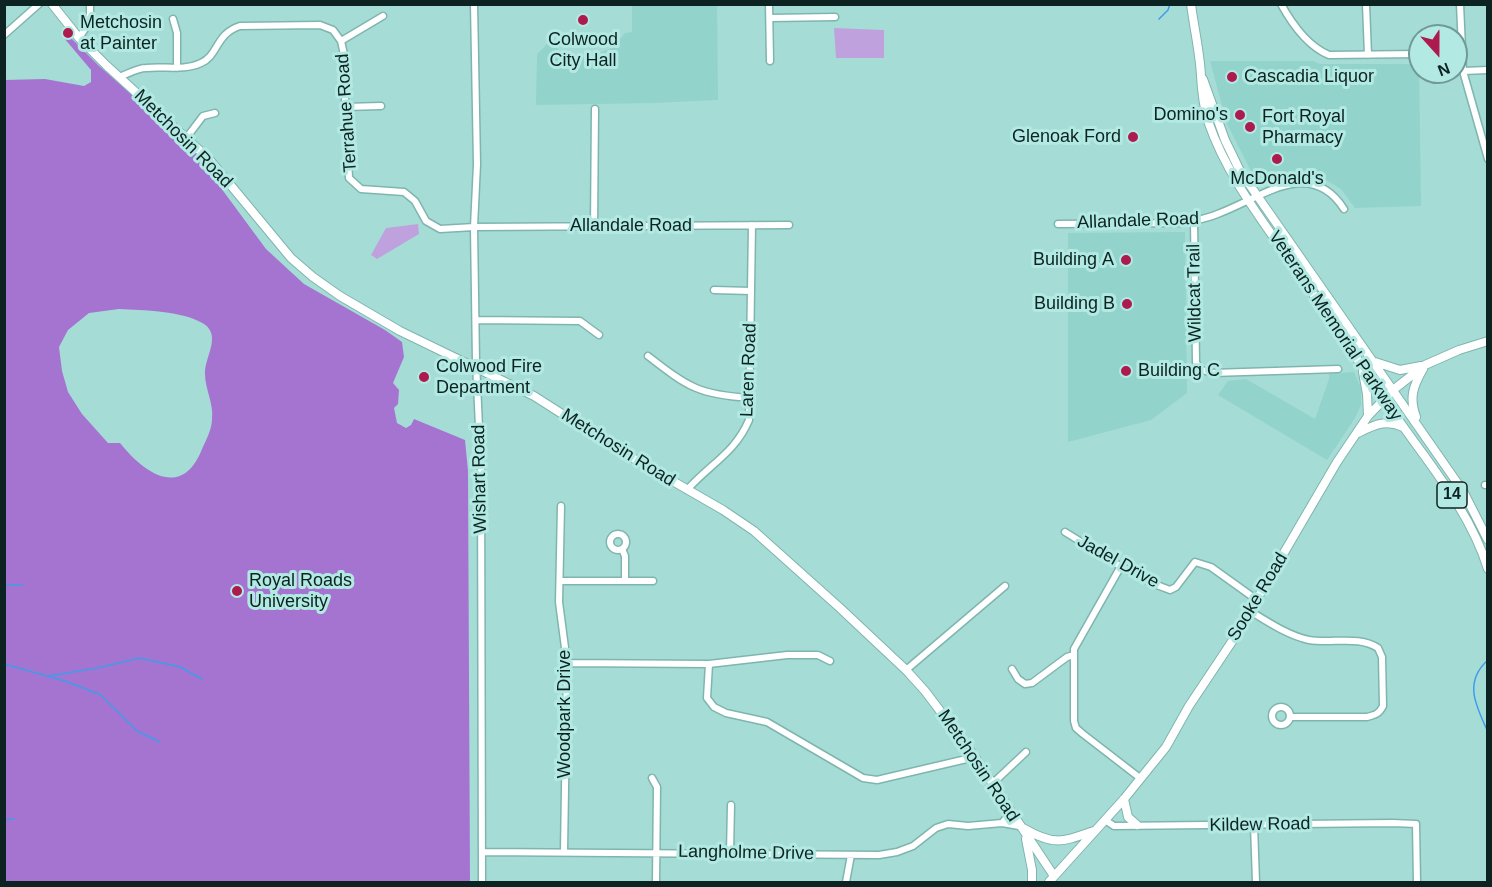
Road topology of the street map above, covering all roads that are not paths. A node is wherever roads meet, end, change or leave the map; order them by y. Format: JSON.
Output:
{"nodes":[{"id":1,"x":39,"y":4,"type":"edge"},
{"id":2,"x":52,"y":4,"type":"edge"},
{"id":3,"x":90,"y":4,"type":"edge"},
{"id":4,"x":474,"y":4,"type":"edge"},
{"id":5,"x":769,"y":4,"type":"edge"},
{"id":6,"x":1191,"y":4,"type":"edge"},
{"id":7,"x":1281,"y":4,"type":"edge"},
{"id":8,"x":1366,"y":4,"type":"edge"},
{"id":9,"x":1460,"y":4,"type":"edge"},
{"id":10,"x":383,"y":16,"type":"dead end"},
{"id":11,"x":835,"y":17,"type":"dead end"},
{"id":12,"x":770,"y":18,"type":"junction"},
{"id":13,"x":173,"y":19,"type":"dead end"},
{"id":14,"x":1460,"y":24,"type":"edge"},
{"id":15,"x":4,"y":35,"type":"edge"},
{"id":16,"x":79,"y":38,"type":"junction"},
{"id":17,"x":341,"y":41,"type":"junction"},
{"id":18,"x":1408,"y":54,"type":"edge"},
{"id":19,"x":1368,"y":55,"type":"junction"},
{"id":20,"x":770,"y":61,"type":"dead end"},
{"id":21,"x":177,"y":68,"type":"junction"},
{"id":22,"x":1488,"y":70,"type":"edge"},
{"id":23,"x":1468,"y":71,"type":"edge"},
{"id":24,"x":1201,"y":76,"type":"junction"},
{"id":25,"x":119,"y":77,"type":"junction"},
{"id":26,"x":1467,"y":84,"type":"edge"},
{"id":27,"x":381,"y":106,"type":"dead end"},
{"id":28,"x":345,"y":107,"type":"junction"},
{"id":29,"x":595,"y":109,"type":"dead end"},
{"id":30,"x":215,"y":113,"type":"dead end"},
{"id":31,"x":187,"y":137,"type":"junction"},
{"id":32,"x":1488,"y":159,"type":"edge"},
{"id":33,"x":1258,"y":197,"type":"junction"},
{"id":34,"x":1249,"y":201,"type":"junction"},
{"id":35,"x":1344,"y":209,"type":"dead end"},
{"id":36,"x":1194,"y":221,"type":"junction"},
{"id":37,"x":1058,"y":224,"type":"dead end"},
{"id":38,"x":752,"y":225,"type":"junction"},
{"id":39,"x":789,"y":225,"type":"dead end"},
{"id":40,"x":474,"y":227,"type":"junction"},
{"id":41,"x":594,"y":227,"type":"junction"},
{"id":42,"x":714,"y":290,"type":"dead end"},
{"id":43,"x":751,"y":291,"type":"junction"},
{"id":44,"x":476,"y":320,"type":"junction"},
{"id":45,"x":599,"y":335,"type":"dead end"},
{"id":46,"x":1488,"y":341,"type":"edge"},
{"id":47,"x":648,"y":356,"type":"dead end"},
{"id":48,"x":1372,"y":361,"type":"junction"},
{"id":49,"x":1360,"y":365,"type":"junction"},
{"id":50,"x":1425,"y":365,"type":"junction"},
{"id":51,"x":476,"y":368,"type":"junction"},
{"id":52,"x":1338,"y":369,"type":"dead end"},
{"id":53,"x":1393,"y":390,"type":"junction"},
{"id":54,"x":751,"y":398,"type":"junction"},
{"id":55,"x":1384,"y":398,"type":"junction"},
{"id":56,"x":1368,"y":416,"type":"junction"},
{"id":57,"x":1404,"y":427,"type":"junction"},
{"id":58,"x":1421,"y":430,"type":"junction"},
{"id":59,"x":1355,"y":434,"type":"junction"},
{"id":60,"x":687,"y":490,"type":"junction"},
{"id":61,"x":561,"y":506,"type":"dead end"},
{"id":62,"x":1065,"y":532,"type":"dead end"},
{"id":63,"x":1488,"y":540,"type":"edge"},
{"id":64,"x":622,"y":549,"type":"dead end"},
{"id":65,"x":1121,"y":566,"type":"junction"},
{"id":66,"x":1488,"y":569,"type":"edge"},
{"id":67,"x":560,"y":581,"type":"junction"},
{"id":68,"x":625,"y":581,"type":"junction"},
{"id":69,"x":653,"y":581,"type":"dead end"},
{"id":70,"x":1005,"y":586,"type":"dead end"},
{"id":71,"x":1257,"y":600,"type":"junction"},
{"id":72,"x":1250,"y":611,"type":"junction"},
{"id":73,"x":1074,"y":655,"type":"junction"},
{"id":74,"x":830,"y":661,"type":"dead end"},
{"id":75,"x":567,"y":663,"type":"junction"},
{"id":76,"x":710,"y":664,"type":"junction"},
{"id":77,"x":1012,"y":669,"type":"dead end"},
{"id":78,"x":906,"y":670,"type":"junction"},
{"id":79,"x":1290,"y":717,"type":"dead end"},
{"id":80,"x":1026,"y":752,"type":"dead end"},
{"id":81,"x":975,"y":757,"type":"junction"},
{"id":82,"x":652,"y":778,"type":"dead end"},
{"id":83,"x":1140,"y":778,"type":"junction"},
{"id":84,"x":992,"y":784,"type":"junction"},
{"id":85,"x":1124,"y":799,"type":"junction"},
{"id":86,"x":730,"y":805,"type":"dead end"},
{"id":87,"x":1008,"y":809,"type":"junction"},
{"id":88,"x":1105,"y":820,"type":"junction"},
{"id":89,"x":1002,"y":823,"type":"junction"},
{"id":90,"x":1137,"y":825,"type":"junction"},
{"id":91,"x":1254,"y":825,"type":"junction"},
{"id":92,"x":1019,"y":826,"type":"junction"},
{"id":93,"x":1095,"y":831,"type":"junction"},
{"id":94,"x":1025,"y":834,"type":"junction"},
{"id":95,"x":564,"y":851,"type":"junction"},
{"id":96,"x":482,"y":852,"type":"junction"},
{"id":97,"x":656,"y":852,"type":"junction"},
{"id":98,"x":730,"y":853,"type":"junction"},
{"id":99,"x":851,"y":855,"type":"junction"},
{"id":100,"x":1052,"y":879,"type":"edge"},
{"id":101,"x":482,"y":882,"type":"edge"},
{"id":102,"x":656,"y":882,"type":"edge"},
{"id":103,"x":846,"y":882,"type":"edge"},
{"id":104,"x":1032,"y":882,"type":"edge"},
{"id":105,"x":1256,"y":882,"type":"edge"},
{"id":106,"x":1416,"y":882,"type":"edge"}],
"edges":[{"from":1,"to":15,"type":"street"},
{"from":2,"to":16,"type":"main road","name":"Metchosin Road"},
{"from":3,"to":16,"type":"street"},
{"from":4,"to":40,"type":"street","name":"Wishart Road"},
{"from":5,"to":12,"type":"street"},
{"from":6,"to":24,"type":"main road","name":"Veterans Memorial Parkway"},
{"from":7,"to":19,"type":"street"},
{"from":8,"to":19,"type":"street"},
{"from":9,"to":14,"type":"street"},
{"from":10,"to":17,"type":"street"},
{"from":11,"to":12,"type":"street"},
{"from":12,"to":20,"type":"street"},
{"from":13,"to":21,"type":"street"},
{"from":16,"to":25,"type":"main road","name":"Metchosin Road"},
{"from":17,"to":21,"type":"street","name":"Terrahue Road"},
{"from":17,"to":28,"type":"street","name":"Terrahue Road"},
{"from":18,"to":19,"type":"street"},
{"from":21,"to":25,"type":"street","name":"Terrahue Road"},
{"from":22,"to":23,"type":"street"},
{"from":24,"to":33,"type":"main road","name":"Veterans Memorial Parkway"},
{"from":24,"to":34,"type":"main road","name":"Veterans Memorial Parkway"},
{"from":25,"to":31,"type":"main road","name":"Metchosin Road"},
{"from":26,"to":32,"type":"street"},
{"from":27,"to":28,"type":"street"},
{"from":28,"to":40,"type":"street","name":"Terrahue Road"},
{"from":29,"to":41,"type":"street"},
{"from":30,"to":31,"type":"street"},
{"from":31,"to":51,"type":"main road","name":"Metchosin Road"},
{"from":33,"to":34,"type":"street","name":"Allandale Road"},
{"from":33,"to":35,"type":"street","name":"Allandale Road"},
{"from":33,"to":48,"type":"main road","name":"Veterans Memorial Parkway"},
{"from":34,"to":36,"type":"street","name":"Allandale Road"},
{"from":34,"to":49,"type":"main road","name":"Veterans Memorial Parkway"},
{"from":36,"to":37,"type":"street","name":"Allandale Road"},
{"from":36,"to":52,"type":"street","name":"Wildcat Trail"},
{"from":38,"to":39,"type":"street","name":"Allandale Road"},
{"from":38,"to":41,"type":"street","name":"Allandale Road"},
{"from":38,"to":43,"type":"street","name":"Laren Road"},
{"from":40,"to":41,"type":"street","name":"Allandale Road"},
{"from":40,"to":44,"type":"street","name":"Wishart Road"},
{"from":42,"to":43,"type":"street"},
{"from":43,"to":54,"type":"street","name":"Laren Road"},
{"from":44,"to":45,"type":"street"},
{"from":44,"to":51,"type":"street","name":"Wishart Road"},
{"from":46,"to":50,"type":"main road","name":"Sooke Road"},
{"from":47,"to":54,"type":"street"},
{"from":48,"to":50,"type":"main road"},
{"from":48,"to":53,"type":"main road","name":"Veterans Memorial Parkway"},
{"from":49,"to":55,"type":"main road","name":"Veterans Memorial Parkway"},
{"from":49,"to":56,"type":"main road"},
{"from":50,"to":53,"type":"main road","name":"Sooke Road"},
{"from":50,"to":58,"type":"main road"},
{"from":51,"to":60,"type":"main road","name":"Metchosin Road"},
{"from":51,"to":96,"type":"street","name":"Wishart Road"},
{"from":53,"to":55,"type":"main road","name":"Sooke Road"},
{"from":53,"to":58,"type":"main road","name":"Veterans Memorial Parkway","number":"14"},
{"from":54,"to":60,"type":"street","name":"Laren Road"},
{"from":55,"to":56,"type":"main road","name":"Sooke Road"},
{"from":55,"to":57,"type":"main road","name":"Veterans Memorial Parkway","number":"14"},
{"from":56,"to":59,"type":"main road","name":"Sooke Road"},
{"from":57,"to":59,"type":"main road"},
{"from":57,"to":66,"type":"main road","name":"Veterans Memorial Parkway","number":"14"},
{"from":58,"to":63,"type":"main road","name":"Veterans Memorial Parkway","number":"14"},
{"from":59,"to":71,"type":"main road","name":"Sooke Road"},
{"from":60,"to":78,"type":"main road","name":"Metchosin Road"},
{"from":61,"to":67,"type":"street","name":"Woodpark Drive"},
{"from":62,"to":65,"type":"street","name":"Jadel Drive"},
{"from":64,"to":68,"type":"street"},
{"from":65,"to":71,"type":"street","name":"Jadel Drive"},
{"from":65,"to":73,"type":"street"},
{"from":67,"to":68,"type":"street"},
{"from":67,"to":75,"type":"street","name":"Woodpark Drive"},
{"from":68,"to":69,"type":"street"},
{"from":70,"to":78,"type":"street"},
{"from":71,"to":72,"type":"main road","name":"Sooke Road"},
{"from":72,"to":79,"type":"street"},
{"from":72,"to":83,"type":"main road","name":"Sooke Road"},
{"from":73,"to":77,"type":"street"},
{"from":73,"to":83,"type":"street"},
{"from":74,"to":76,"type":"street"},
{"from":75,"to":76,"type":"street"},
{"from":75,"to":95,"type":"street","name":"Woodpark Drive"},
{"from":76,"to":81,"type":"street"},
{"from":78,"to":81,"type":"main road","name":"Metchosin Road"},
{"from":80,"to":84,"type":"street"},
{"from":81,"to":84,"type":"main road","name":"Metchosin Road"},
{"from":82,"to":97,"type":"street"},
{"from":83,"to":85,"type":"main road","name":"Sooke Road"},
{"from":84,"to":87,"type":"main road","name":"Metchosin Road"},
{"from":85,"to":88,"type":"main road","name":"Sooke Road"},
{"from":85,"to":90,"type":"main road"},
{"from":86,"to":98,"type":"street"},
{"from":87,"to":89,"type":"street"},
{"from":87,"to":92,"type":"main road","name":"Metchosin Road"},
{"from":88,"to":90,"type":"street","name":"Kildew Road"},
{"from":88,"to":93,"type":"main road","name":"Sooke Road"},
{"from":89,"to":92,"type":"street","name":"Langholme Drive"},
{"from":89,"to":99,"type":"street","name":"Langholme Drive"},
{"from":90,"to":91,"type":"street","name":"Kildew Road"},
{"from":91,"to":105,"type":"street"},
{"from":91,"to":106,"type":"street","name":"Kildew Road"},
{"from":92,"to":93,"type":"main road"},
{"from":92,"to":94,"type":"main road","name":"Metchosin Road"},
{"from":93,"to":100,"type":"main road","name":"Sooke Road"},
{"from":94,"to":100,"type":"main road","name":"Metchosin Road"},
{"from":94,"to":104,"type":"main road"},
{"from":95,"to":96,"type":"street","name":"Langholme Drive"},
{"from":95,"to":97,"type":"street","name":"Langholme Drive"},
{"from":96,"to":101,"type":"street","name":"Wishart Road"},
{"from":97,"to":98,"type":"street","name":"Langholme Drive"},
{"from":97,"to":102,"type":"street"},
{"from":98,"to":99,"type":"street","name":"Langholme Drive"},
{"from":99,"to":103,"type":"street"}]}
